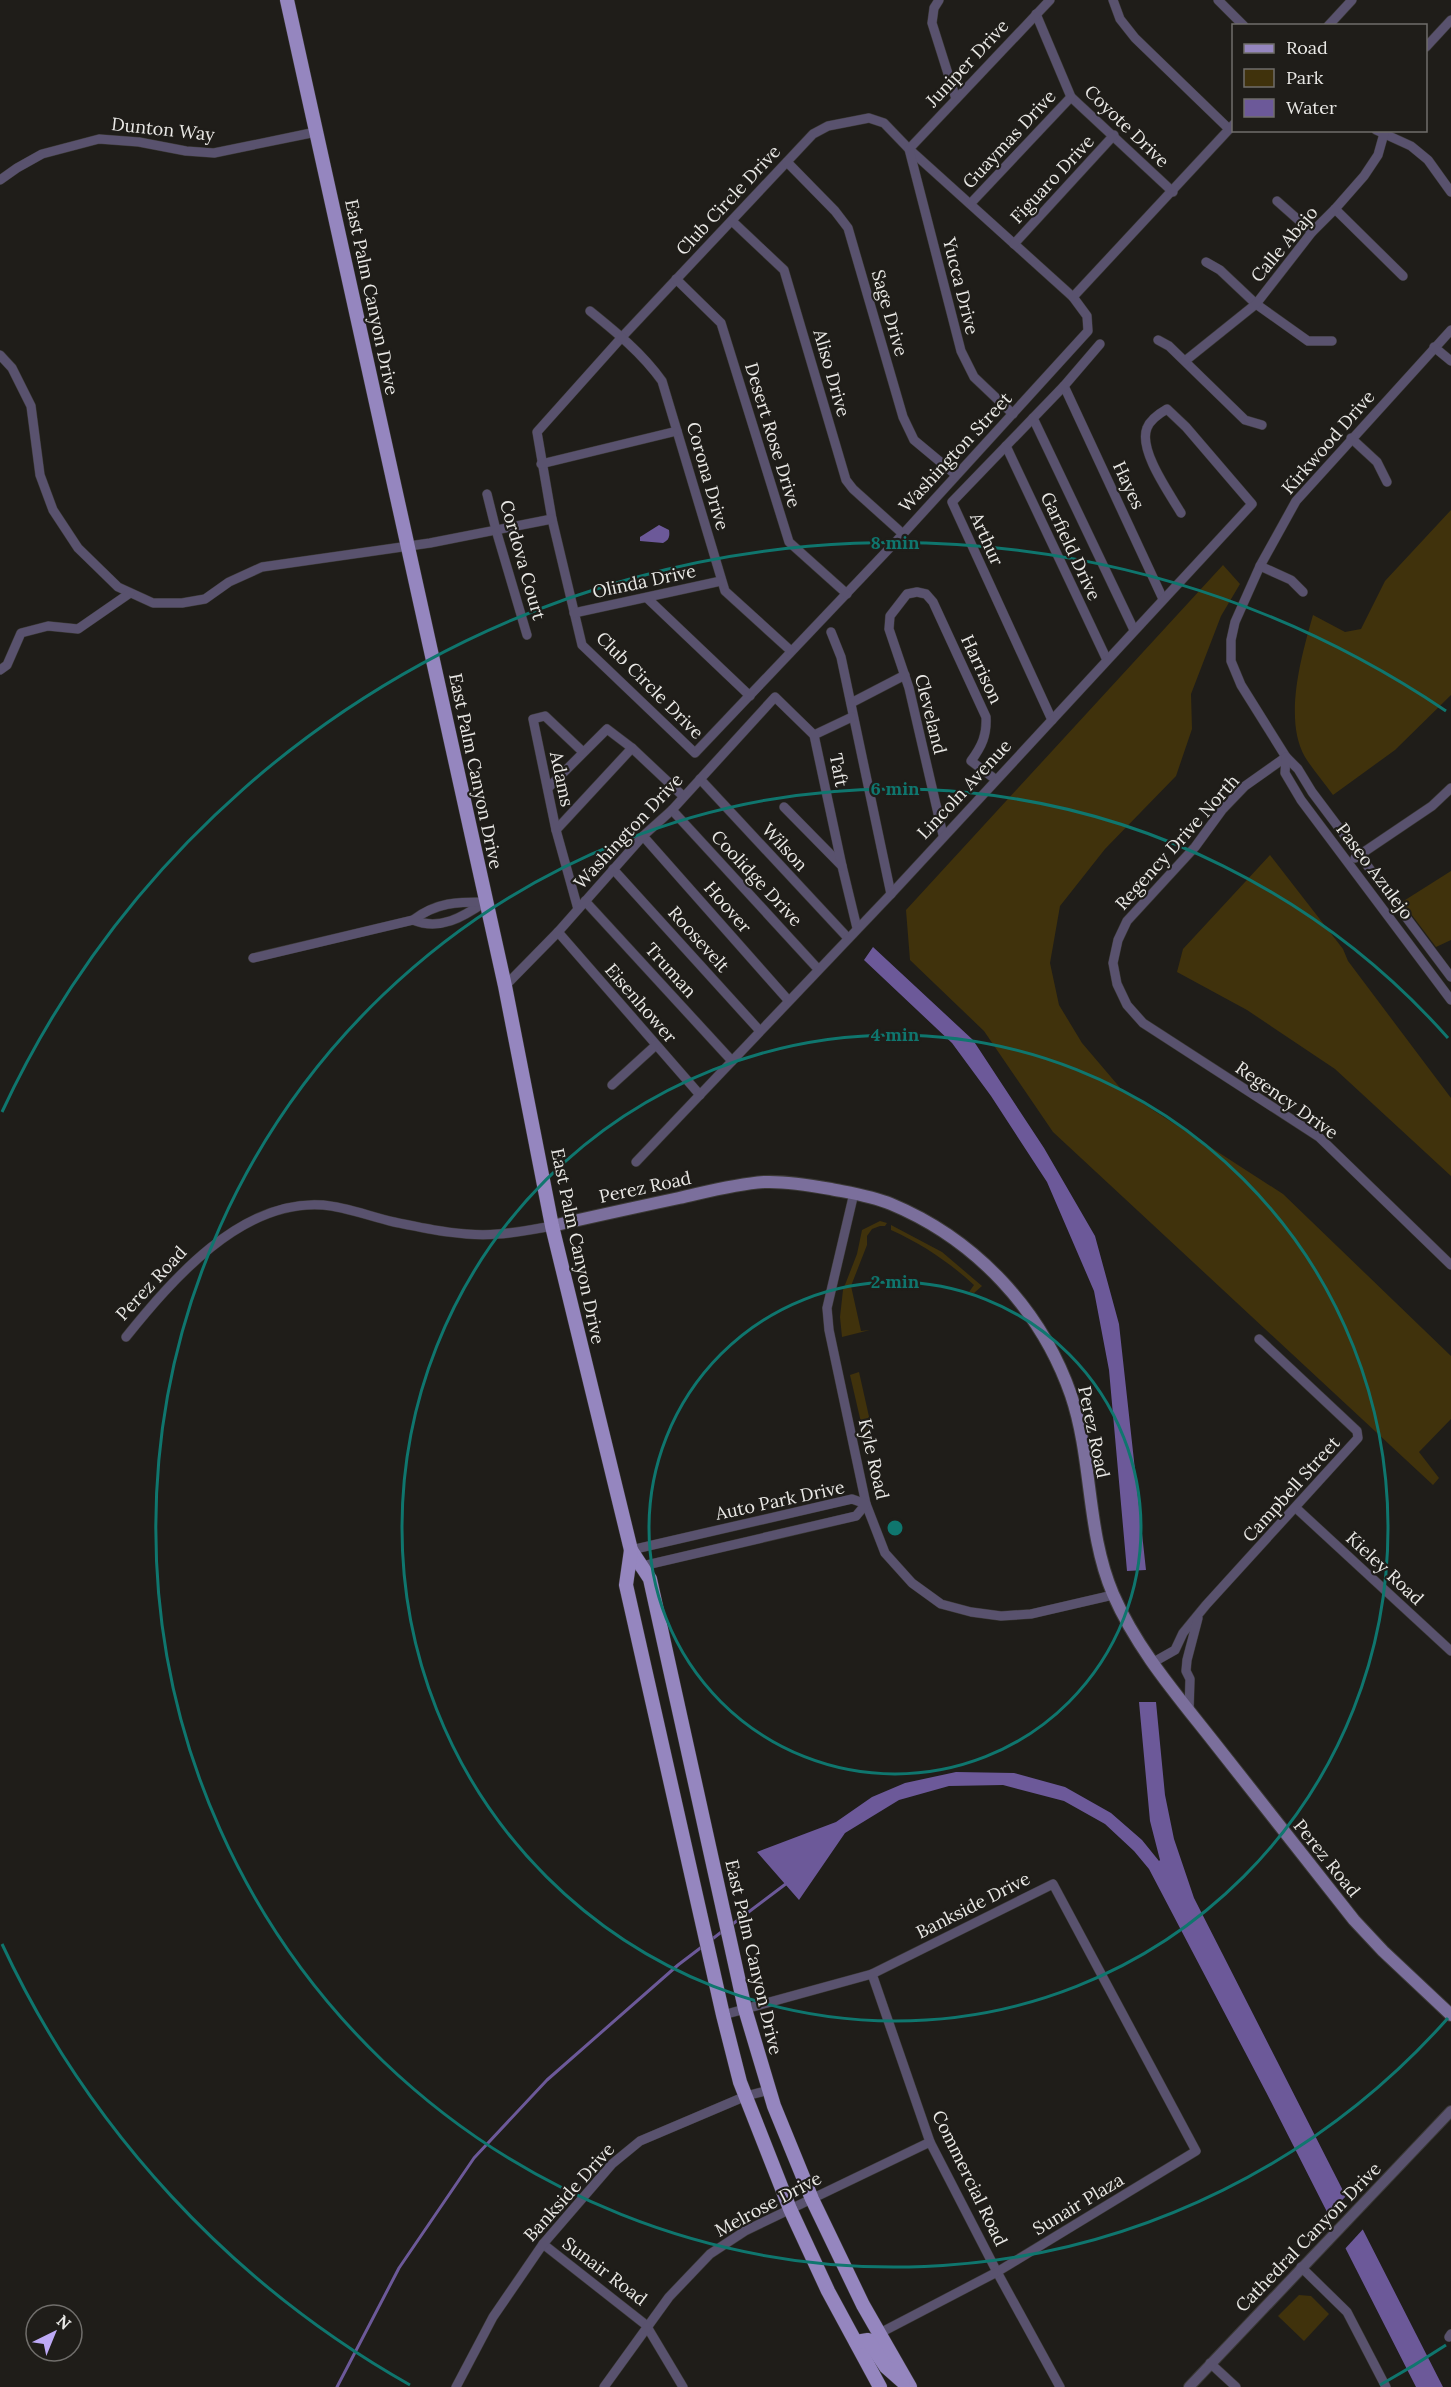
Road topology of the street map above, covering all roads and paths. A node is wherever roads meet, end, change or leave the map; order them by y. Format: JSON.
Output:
{"nodes":[{"id":1,"x":287,"y":0,"type":"edge"},
{"id":2,"x":939,"y":0,"type":"edge"},
{"id":3,"x":1050,"y":0,"type":"edge"},
{"id":4,"x":1113,"y":0,"type":"edge"},
{"id":5,"x":1218,"y":0,"type":"edge"},
{"id":6,"x":1345,"y":2,"type":"edge"},
{"id":7,"x":1036,"y":14,"type":"junction"},
{"id":8,"x":1451,"y":21,"type":"edge"},
{"id":9,"x":1242,"y":24,"type":"edge"},
{"id":10,"x":1329,"y":24,"type":"edge"},
{"id":11,"x":1427,"y":45,"type":"edge"},
{"id":12,"x":1071,"y":97,"type":"junction"},
{"id":13,"x":956,"y":99,"type":"junction"},
{"id":14,"x":1231,"y":127,"type":"edge"},
{"id":15,"x":316,"y":132,"type":"junction"},
{"id":16,"x":1382,"y":132,"type":"edge"},
{"id":17,"x":1114,"y":135,"type":"junction"},
{"id":18,"x":909,"y":149,"type":"junction"},
{"id":19,"x":787,"y":162,"type":"junction"},
{"id":20,"x":0,"y":180,"type":"edge"},
{"id":21,"x":1173,"y":192,"type":"junction"},
{"id":22,"x":1451,"y":192,"type":"edge"},
{"id":23,"x":1277,"y":201,"type":"dead end"},
{"id":24,"x":970,"y":203,"type":"junction"},
{"id":25,"x":1335,"y":209,"type":"junction"},
{"id":26,"x":732,"y":221,"type":"junction"},
{"id":27,"x":1312,"y":232,"type":"junction"},
{"id":28,"x":1014,"y":244,"type":"junction"},
{"id":29,"x":1206,"y":262,"type":"dead end"},
{"id":30,"x":1403,"y":276,"type":"dead end"},
{"id":31,"x":676,"y":279,"type":"junction"},
{"id":32,"x":1073,"y":297,"type":"junction"},
{"id":33,"x":1256,"y":304,"type":"junction"},
{"id":34,"x":590,"y":311,"type":"dead end"},
{"id":35,"x":1451,"y":330,"type":"edge"},
{"id":36,"x":622,"y":337,"type":"junction"},
{"id":37,"x":1158,"y":340,"type":"dead end"},
{"id":38,"x":1332,"y":340,"type":"dead end"},
{"id":39,"x":1100,"y":344,"type":"dead end"},
{"id":40,"x":1434,"y":347,"type":"junction"},
{"id":41,"x":0,"y":355,"type":"edge"},
{"id":42,"x":1185,"y":361,"type":"junction"},
{"id":43,"x":1451,"y":361,"type":"edge"},
{"id":44,"x":1064,"y":386,"type":"junction"},
{"id":45,"x":1013,"y":414,"type":"junction"},
{"id":46,"x":1033,"y":418,"type":"junction"},
{"id":47,"x":1262,"y":425,"type":"dead end"},
{"id":48,"x":678,"y":431,"type":"junction"},
{"id":49,"x":1351,"y":438,"type":"junction"},
{"id":50,"x":1006,"y":446,"type":"junction"},
{"id":51,"x":541,"y":464,"type":"junction"},
{"id":52,"x":956,"y":475,"type":"junction"},
{"id":53,"x":1387,"y":482,"type":"dead end"},
{"id":54,"x":487,"y":494,"type":"dead end"},
{"id":55,"x":1181,"y":513,"type":"dead end"},
{"id":56,"x":552,"y":519,"type":"junction"},
{"id":57,"x":496,"y":530,"type":"junction"},
{"id":58,"x":903,"y":534,"type":"junction"},
{"id":59,"x":408,"y":546,"type":"junction"},
{"id":60,"x":1260,"y":566,"type":"junction"},
{"id":61,"x":721,"y":581,"type":"junction"},
{"id":62,"x":1303,"y":592,"type":"dead end"},
{"id":63,"x":130,"y":593,"type":"junction"},
{"id":64,"x":847,"y":594,"type":"junction"},
{"id":65,"x":647,"y":598,"type":"junction"},
{"id":66,"x":1163,"y":599,"type":"junction"},
{"id":67,"x":898,"y":604,"type":"joint"},
{"id":68,"x":574,"y":613,"type":"junction"},
{"id":69,"x":1235,"y":622,"type":"joint"},
{"id":70,"x":1134,"y":630,"type":"junction"},
{"id":71,"x":831,"y":632,"type":"dead end"},
{"id":72,"x":527,"y":635,"type":"dead end"},
{"id":73,"x":791,"y":651,"type":"junction"},
{"id":74,"x":1107,"y":660,"type":"junction"},
{"id":75,"x":0,"y":670,"type":"edge"},
{"id":76,"x":905,"y":675,"type":"junction"},
{"id":77,"x":750,"y":696,"type":"junction"},
{"id":78,"x":775,"y":697,"type":"joint"},
{"id":79,"x":850,"y":703,"type":"junction"},
{"id":80,"x":852,"y":717,"type":"junction"},
{"id":81,"x":1052,"y":720,"type":"junction"},
{"id":82,"x":814,"y":735,"type":"junction"},
{"id":83,"x":632,"y":748,"type":"junction"},
{"id":84,"x":583,"y":752,"type":"junction"},
{"id":85,"x":695,"y":753,"type":"joint"},
{"id":86,"x":1286,"y":758,"type":"junction"},
{"id":87,"x":699,"y":779,"type":"junction"},
{"id":88,"x":995,"y":779,"type":"junction"},
{"id":89,"x":548,"y":788,"type":"junction"},
{"id":90,"x":1451,"y":788,"type":"edge"},
{"id":91,"x":683,"y":796,"type":"junction"},
{"id":92,"x":784,"y":807,"type":"dead end"},
{"id":93,"x":672,"y":810,"type":"junction"},
{"id":94,"x":556,"y":830,"type":"junction"},
{"id":95,"x":943,"y":835,"type":"junction"},
{"id":96,"x":643,"y":836,"type":"junction"},
{"id":97,"x":1360,"y":855,"type":"junction"},
{"id":98,"x":1348,"y":863,"type":"junction"},
{"id":99,"x":842,"y":866,"type":"junction"},
{"id":100,"x":613,"y":869,"type":"junction"},
{"id":101,"x":891,"y":894,"type":"junction"},
{"id":102,"x":585,"y":901,"type":"junction"},
{"id":103,"x":485,"y":902,"type":"junction"},
{"id":104,"x":578,"y":909,"type":"junction"},
{"id":105,"x":414,"y":920,"type":"junction"},
{"id":106,"x":857,"y":928,"type":"junction"},
{"id":107,"x":558,"y":932,"type":"junction"},
{"id":108,"x":847,"y":937,"type":"junction"},
{"id":109,"x":253,"y":958,"type":"dead end"},
{"id":110,"x":1113,"y":963,"type":"joint"},
{"id":111,"x":818,"y":969,"type":"junction"},
{"id":112,"x":1451,"y":977,"type":"edge"},
{"id":113,"x":505,"y":986,"type":"junction"},
{"id":114,"x":788,"y":1000,"type":"junction"},
{"id":115,"x":1451,"y":1000,"type":"edge"},
{"id":116,"x":760,"y":1031,"type":"junction"},
{"id":117,"x":656,"y":1045,"type":"junction"},
{"id":118,"x":732,"y":1061,"type":"junction"},
{"id":119,"x":612,"y":1085,"type":"dead end"},
{"id":120,"x":700,"y":1095,"type":"junction"},
{"id":121,"x":636,"y":1162,"type":"dead end"},
{"id":122,"x":854,"y":1193,"type":"junction"},
{"id":123,"x":552,"y":1226,"type":"junction"},
{"id":124,"x":1451,"y":1265,"type":"edge"},
{"id":125,"x":126,"y":1337,"type":"dead end"},
{"id":126,"x":1259,"y":1339,"type":"dead end"},
{"id":127,"x":866,"y":1504,"type":"junction"},
{"id":128,"x":1296,"y":1508,"type":"junction"},
{"id":129,"x":631,"y":1550,"type":"junction"},
{"id":130,"x":642,"y":1566,"type":"junction"},
{"id":131,"x":627,"y":1569,"type":"junction"},
{"id":132,"x":1113,"y":1595,"type":"junction"},
{"id":133,"x":1200,"y":1613,"type":"junction"},
{"id":134,"x":1451,"y":1651,"type":"edge"},
{"id":135,"x":1152,"y":1663,"type":"junction"},
{"id":136,"x":1189,"y":1711,"type":"junction"},
{"id":137,"x":872,"y":1974,"type":"junction"},
{"id":138,"x":745,"y":2009,"type":"junction"},
{"id":139,"x":1451,"y":2014,"type":"edge"},
{"id":140,"x":723,"y":2015,"type":"junction"},
{"id":141,"x":769,"y":2090,"type":"junction"},
{"id":142,"x":746,"y":2096,"type":"junction"},
{"id":143,"x":1451,"y":2111,"type":"edge"},
{"id":144,"x":930,"y":2142,"type":"junction"},
{"id":145,"x":1196,"y":2151,"type":"joint"},
{"id":146,"x":812,"y":2199,"type":"junction"},
{"id":147,"x":790,"y":2209,"type":"junction"},
{"id":148,"x":543,"y":2244,"type":"junction"},
{"id":149,"x":1301,"y":2267,"type":"junction"},
{"id":150,"x":997,"y":2272,"type":"junction"},
{"id":151,"x":646,"y":2325,"type":"junction"},
{"id":152,"x":880,"y":2333,"type":"junction"},
{"id":153,"x":856,"y":2342,"type":"junction"},
{"id":154,"x":1210,"y":2363,"type":"junction"},
{"id":155,"x":909,"y":2385,"type":"edge"},
{"id":156,"x":456,"y":2387,"type":"edge"},
{"id":157,"x":604,"y":2387,"type":"edge"},
{"id":158,"x":683,"y":2387,"type":"edge"},
{"id":159,"x":880,"y":2387,"type":"edge"},
{"id":160,"x":1060,"y":2387,"type":"edge"},
{"id":161,"x":1189,"y":2387,"type":"edge"},
{"id":162,"x":1236,"y":2387,"type":"edge"},
{"id":163,"x":1386,"y":2387,"type":"edge"}],
"edges":[{"from":1,"to":15,"type":"main road","name":"East Palm Canyon Drive"},
{"from":2,"to":13,"type":"street"},
{"from":3,"to":7,"type":"street","name":"Juniper Drive"},
{"from":4,"to":14,"type":"street"},
{"from":5,"to":9,"type":"street"},
{"from":6,"to":10,"type":"street"},
{"from":7,"to":12,"type":"street","name":"Coyote Drive"},
{"from":7,"to":13,"type":"street","name":"Juniper Drive"},
{"from":8,"to":11,"type":"street"},
{"from":12,"to":17,"type":"street","name":"Coyote Drive"},
{"from":12,"to":24,"type":"street","name":"Guaymas Drive"},
{"from":13,"to":18,"type":"street","name":"Juniper Drive"},
{"from":14,"to":21,"type":"street"},
{"from":15,"to":20,"type":"street","name":"Dunton Way"},
{"from":15,"to":59,"type":"main road","name":"East Palm Canyon Drive"},
{"from":16,"to":22,"type":"street"},
{"from":16,"to":25,"type":"street","name":"Calle Abajo"},
{"from":17,"to":21,"type":"street","name":"Coyote Drive"},
{"from":17,"to":28,"type":"street","name":"Figuaro Drive"},
{"from":18,"to":19,"type":"street","name":"Club Circle Drive"},
{"from":18,"to":24,"type":"street","name":"Club Circle Drive"},
{"from":18,"to":45,"type":"street","name":"Yucca Drive"},
{"from":19,"to":26,"type":"street","name":"Club Circle Drive"},
{"from":19,"to":52,"type":"street","name":"Sage Drive"},
{"from":21,"to":32,"type":"street"},
{"from":23,"to":27,"type":"street"},
{"from":24,"to":28,"type":"street","name":"Club Circle Drive"},
{"from":25,"to":27,"type":"street","name":"Calle Abajo"},
{"from":25,"to":30,"type":"street"},
{"from":26,"to":31,"type":"street","name":"Club Circle Drive"},
{"from":26,"to":58,"type":"street","name":"Aliso Drive"},
{"from":27,"to":33,"type":"street","name":"Calle Abajo"},
{"from":28,"to":32,"type":"street","name":"Club Circle Drive"},
{"from":29,"to":33,"type":"street"},
{"from":31,"to":36,"type":"street","name":"Club Circle Drive"},
{"from":31,"to":64,"type":"street","name":"Desert Rose Drive"},
{"from":32,"to":45,"type":"street","name":"Washington Street"},
{"from":33,"to":38,"type":"street"},
{"from":33,"to":42,"type":"street","name":"Calle Abajo"},
{"from":34,"to":36,"type":"street","name":"Corona Drive"},
{"from":35,"to":40,"type":"street","name":"Kirkwood Drive"},
{"from":36,"to":48,"type":"street","name":"Corona Drive"},
{"from":36,"to":51,"type":"street","name":"Club Circle Drive"},
{"from":37,"to":42,"type":"street"},
{"from":39,"to":44,"type":"street","name":"Arthur"},
{"from":40,"to":43,"type":"street"},
{"from":40,"to":49,"type":"street","name":"Kirkwood Drive"},
{"from":41,"to":63,"type":"street"},
{"from":42,"to":47,"type":"street"},
{"from":44,"to":46,"type":"street","name":"Arthur"},
{"from":44,"to":66,"type":"street","name":"Hayes"},
{"from":45,"to":52,"type":"street","name":"Washington Street"},
{"from":46,"to":50,"type":"street","name":"Arthur"},
{"from":46,"to":70,"type":"street"},
{"from":48,"to":51,"type":"street"},
{"from":48,"to":61,"type":"street","name":"Corona Drive"},
{"from":49,"to":53,"type":"street"},
{"from":49,"to":60,"type":"street","name":"Kirkwood Drive"},
{"from":50,"to":74,"type":"street","name":"Garfield Drive"},
{"from":50,"to":81,"type":"street","name":"Arthur"},
{"from":51,"to":56,"type":"street","name":"Club Circle Drive"},
{"from":52,"to":58,"type":"street","name":"Washington Street"},
{"from":54,"to":57,"type":"street","name":"Cordova Court"},
{"from":55,"to":66,"type":"street","name":"Lincoln Avenue"},
{"from":56,"to":57,"type":"street"},
{"from":56,"to":68,"type":"street","name":"Club Circle Drive"},
{"from":57,"to":59,"type":"street"},
{"from":57,"to":72,"type":"street","name":"Cordova Court"},
{"from":58,"to":64,"type":"street","name":"Washington Street"},
{"from":59,"to":63,"type":"street"},
{"from":59,"to":103,"type":"main road","name":"East Palm Canyon Drive"},
{"from":60,"to":62,"type":"street"},
{"from":60,"to":69,"type":"street","name":"Kirkwood Drive"},
{"from":61,"to":65,"type":"street","name":"Olinda Drive"},
{"from":61,"to":73,"type":"street","name":"Corona Drive"},
{"from":63,"to":75,"type":"street"},
{"from":64,"to":73,"type":"street","name":"Washington Street"},
{"from":65,"to":68,"type":"street","name":"Olinda Drive"},
{"from":65,"to":77,"type":"street"},
{"from":66,"to":70,"type":"street","name":"Lincoln Avenue"},
{"from":67,"to":76,"type":"street","name":"Cleveland"},
{"from":67,"to":88,"type":"street","name":"Harrison"},
{"from":68,"to":85,"type":"street","name":"Club Circle Drive"},
{"from":69,"to":86,"type":"street","name":"Paseo Azulejo"},
{"from":70,"to":74,"type":"street","name":"Lincoln Avenue"},
{"from":71,"to":79,"type":"street"},
{"from":73,"to":77,"type":"street","name":"Washington Street"},
{"from":74,"to":81,"type":"street","name":"Lincoln Avenue"},
{"from":76,"to":79,"type":"street"},
{"from":76,"to":95,"type":"street","name":"Cleveland"},
{"from":77,"to":85,"type":"street","name":"Washington Street"},
{"from":78,"to":82,"type":"street","name":"Taft"},
{"from":78,"to":87,"type":"street","name":"Washington Drive"},
{"from":79,"to":80,"type":"street"},
{"from":80,"to":82,"type":"street"},
{"from":80,"to":101,"type":"street"},
{"from":81,"to":88,"type":"street","name":"Lincoln Avenue"},
{"from":82,"to":99,"type":"street","name":"Taft"},
{"from":83,"to":84,"type":"street"},
{"from":83,"to":91,"type":"street"},
{"from":83,"to":94,"type":"street"},
{"from":84,"to":89,"type":"street"},
{"from":84,"to":89,"type":"street","name":"Adams"},
{"from":86,"to":97,"type":"street","name":"Paseo Azulejo"},
{"from":86,"to":98,"type":"street","name":"Paseo Azulejo"},
{"from":86,"to":110,"type":"street","name":"Regency Drive North"},
{"from":87,"to":91,"type":"street","name":"Washington Drive"},
{"from":87,"to":108,"type":"street","name":"Wilson"},
{"from":88,"to":95,"type":"street","name":"Lincoln Avenue"},
{"from":89,"to":94,"type":"street","name":"Adams"},
{"from":90,"to":97,"type":"street"},
{"from":91,"to":93,"type":"street","name":"Washington Drive"},
{"from":92,"to":99,"type":"street"},
{"from":93,"to":96,"type":"street","name":"Washington Drive"},
{"from":93,"to":111,"type":"street","name":"Coolidge Drive"},
{"from":94,"to":104,"type":"street","name":"Adams"},
{"from":95,"to":101,"type":"street","name":"Lincoln Avenue"},
{"from":96,"to":100,"type":"street","name":"Washington Drive"},
{"from":96,"to":114,"type":"street","name":"Hoover"},
{"from":97,"to":98,"type":"street"},
{"from":97,"to":112,"type":"street","name":"Paseo Azulejo"},
{"from":98,"to":115,"type":"street","name":"Paseo Azulejo"},
{"from":99,"to":106,"type":"street","name":"Taft"},
{"from":100,"to":102,"type":"street","name":"Washington Drive"},
{"from":100,"to":116,"type":"street","name":"Roosevelt"},
{"from":101,"to":106,"type":"street","name":"Lincoln Avenue"},
{"from":102,"to":104,"type":"street","name":"Washington Drive"},
{"from":102,"to":118,"type":"street","name":"Truman"},
{"from":103,"to":105,"type":"street"},
{"from":103,"to":105,"type":"street"},
{"from":103,"to":113,"type":"main road","name":"East Palm Canyon Drive"},
{"from":104,"to":107,"type":"street","name":"Washington Drive"},
{"from":105,"to":109,"type":"street"},
{"from":106,"to":108,"type":"street","name":"Lincoln Avenue"},
{"from":107,"to":113,"type":"street","name":"Washington Drive"},
{"from":107,"to":117,"type":"street","name":"Eisenhower"},
{"from":108,"to":111,"type":"street","name":"Lincoln Avenue"},
{"from":110,"to":124,"type":"street","name":"Regency Drive"},
{"from":111,"to":114,"type":"street","name":"Lincoln Avenue"},
{"from":113,"to":123,"type":"main road","name":"East Palm Canyon Drive"},
{"from":114,"to":116,"type":"street","name":"Lincoln Avenue"},
{"from":116,"to":118,"type":"street","name":"Lincoln Avenue"},
{"from":117,"to":119,"type":"street"},
{"from":117,"to":120,"type":"street","name":"Eisenhower"},
{"from":118,"to":120,"type":"street","name":"Lincoln Avenue"},
{"from":120,"to":121,"type":"street","name":"Lincoln Avenue"},
{"from":122,"to":123,"type":"main road","name":"Perez Road"},
{"from":122,"to":127,"type":"street","name":"Kyle Road"},
{"from":122,"to":132,"type":"main road","name":"Perez Road"},
{"from":123,"to":125,"type":"street","name":"Perez Road"},
{"from":123,"to":129,"type":"main road","name":"East Palm Canyon Drive"},
{"from":126,"to":128,"type":"street","name":"Campbell Street"},
{"from":127,"to":129,"type":"street","name":"Auto Park Drive"},
{"from":127,"to":130,"type":"street","name":"Auto Park Drive"},
{"from":127,"to":132,"type":"street","name":"Kyle Road"},
{"from":128,"to":133,"type":"street","name":"Campbell Street"},
{"from":128,"to":134,"type":"street","name":"Kieley Road"},
{"from":129,"to":130,"type":"main road","name":"East Palm Canyon Drive"},
{"from":129,"to":131,"type":"main road","name":"East Palm Canyon Drive"},
{"from":130,"to":131,"type":"street","name":"Auto Park Drive"},
{"from":130,"to":138,"type":"main road","name":"East Palm Canyon Drive"},
{"from":131,"to":140,"type":"main road","name":"East Palm Canyon Drive"},
{"from":132,"to":135,"type":"main road","name":"Perez Road"},
{"from":133,"to":135,"type":"street","name":"Campbell Street"},
{"from":133,"to":136,"type":"street","name":"Campbell Street"},
{"from":135,"to":136,"type":"main road","name":"Perez Road"},
{"from":136,"to":139,"type":"main road","name":"Perez Road"},
{"from":137,"to":138,"type":"street","name":"Bankside Drive"},
{"from":137,"to":144,"type":"street","name":"Commercial Road"},
{"from":137,"to":145,"type":"street","name":"Bankside Drive"},
{"from":138,"to":140,"type":"street","name":"Bankside Drive"},
{"from":138,"to":141,"type":"main road","name":"East Palm Canyon Drive"},
{"from":140,"to":142,"type":"main road","name":"East Palm Canyon Drive"},
{"from":141,"to":142,"type":"street","name":"Bankside Drive"},
{"from":141,"to":146,"type":"main road","name":"East Palm Canyon Drive"},
{"from":142,"to":147,"type":"main road","name":"East Palm Canyon Drive"},
{"from":142,"to":148,"type":"street","name":"Bankside Drive"},
{"from":143,"to":149,"type":"street","name":"Cathedral Canyon Drive"},
{"from":144,"to":146,"type":"street","name":"Melrose Drive"},
{"from":144,"to":150,"type":"street","name":"Commercial Road"},
{"from":145,"to":150,"type":"street","name":"Sunair Plaza"},
{"from":146,"to":147,"type":"street","name":"Melrose Drive"},
{"from":146,"to":152,"type":"main road","name":"East Palm Canyon Drive"},
{"from":147,"to":151,"type":"street","name":"Melrose Drive"},
{"from":147,"to":153,"type":"main road","name":"East Palm Canyon Drive"},
{"from":148,"to":151,"type":"street","name":"Sunair Road"},
{"from":148,"to":156,"type":"street","name":"Bankside Drive"},
{"from":149,"to":154,"type":"street","name":"Cathedral Canyon Drive"},
{"from":149,"to":163,"type":"street"},
{"from":150,"to":152,"type":"street","name":"Sunair Plaza"},
{"from":150,"to":160,"type":"street","name":"Commercial Road"},
{"from":151,"to":157,"type":"street","name":"Melrose Drive"},
{"from":151,"to":158,"type":"street"},
{"from":152,"to":155,"type":"main road","name":"East Palm Canyon Drive"},
{"from":153,"to":155,"type":"main road"},
{"from":153,"to":159,"type":"main road","name":"East Palm Canyon Drive"},
{"from":154,"to":161,"type":"street","name":"Cathedral Canyon Drive"},
{"from":154,"to":162,"type":"street"}]}
